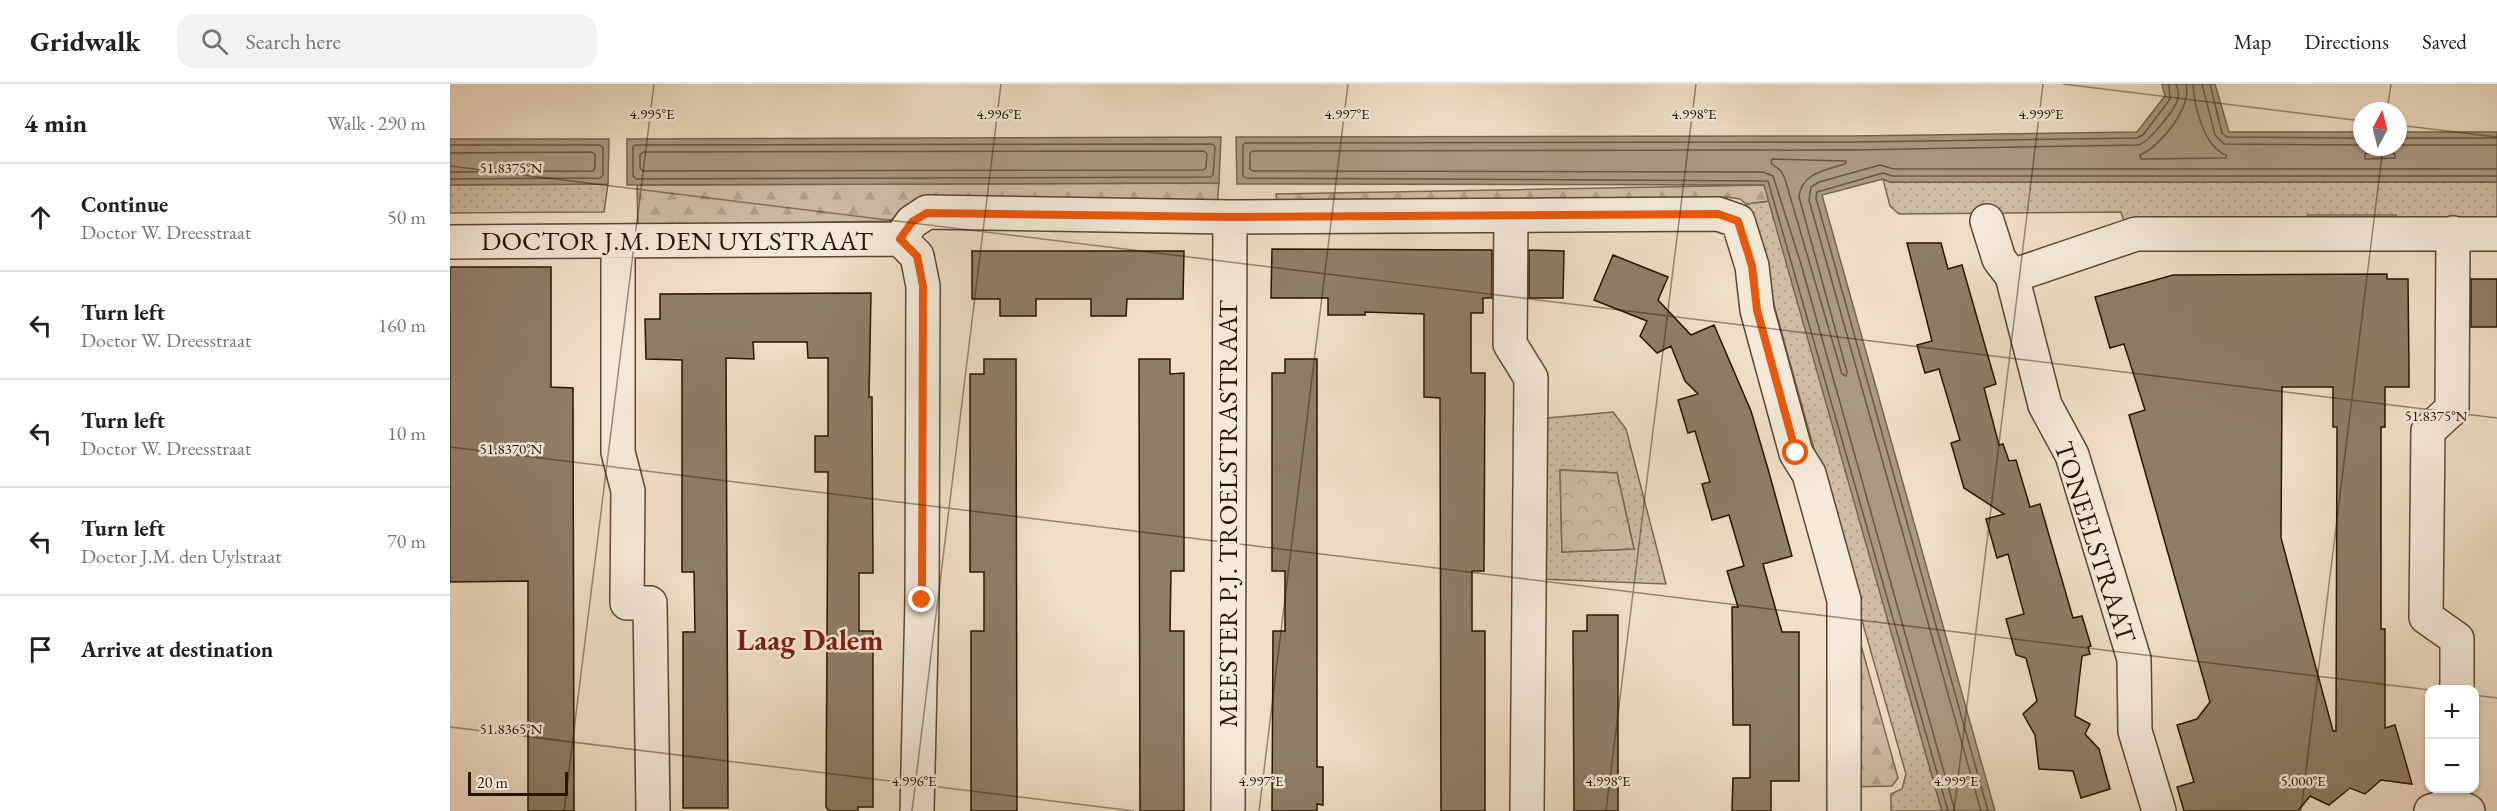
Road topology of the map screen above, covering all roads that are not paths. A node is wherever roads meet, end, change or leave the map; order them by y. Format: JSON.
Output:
{"nodes":[{"id":1,"x":1511,"y":216,"type":"junction"},
{"id":2,"x":1230,"y":217,"type":"junction"},
{"id":3,"x":1987,"y":221,"type":"dead end"},
{"id":4,"x":2453,"y":233,"type":"junction"},
{"id":5,"x":2497,"y":234,"type":"edge"},
{"id":6,"x":900,"y":239,"type":"junction"},
{"id":7,"x":450,"y":242,"type":"edge"},
{"id":8,"x":618,"y":242,"type":"junction"},
{"id":9,"x":2012,"y":276,"type":"junction"},
{"id":10,"x":2457,"y":685,"type":"edge"},
{"id":11,"x":653,"y":811,"type":"edge"},
{"id":12,"x":917,"y":811,"type":"edge"},
{"id":13,"x":1228,"y":811,"type":"edge"},
{"id":14,"x":1527,"y":811,"type":"edge"},
{"id":15,"x":1844,"y":811,"type":"edge"},
{"id":16,"x":2159,"y":811,"type":"edge"}],
"edges":[{"from":1,"to":2,"type":"street"},
{"from":1,"to":14,"type":"street"},
{"from":1,"to":15,"type":"street"},
{"from":2,"to":6,"type":"street"},
{"from":2,"to":13,"type":"street","name":"MEESTER P.J. TROELSTRASTRAAT"},
{"from":3,"to":9,"type":"street","name":"TONEELSTRAAT"},
{"from":4,"to":5,"type":"street"},
{"from":4,"to":9,"type":"street"},
{"from":4,"to":10,"type":"street"},
{"from":6,"to":8,"type":"street","name":"DOCTOR J.M. DEN UYLSTRAAT"},
{"from":6,"to":12,"type":"street","name":"DOCTOR J.M. DEN UYLSTRAAT"},
{"from":7,"to":8,"type":"street","name":"DOCTOR J.M. DEN UYLSTRAAT"},
{"from":8,"to":11,"type":"street"},
{"from":9,"to":16,"type":"street","name":"TONEELSTRAAT"}]}
